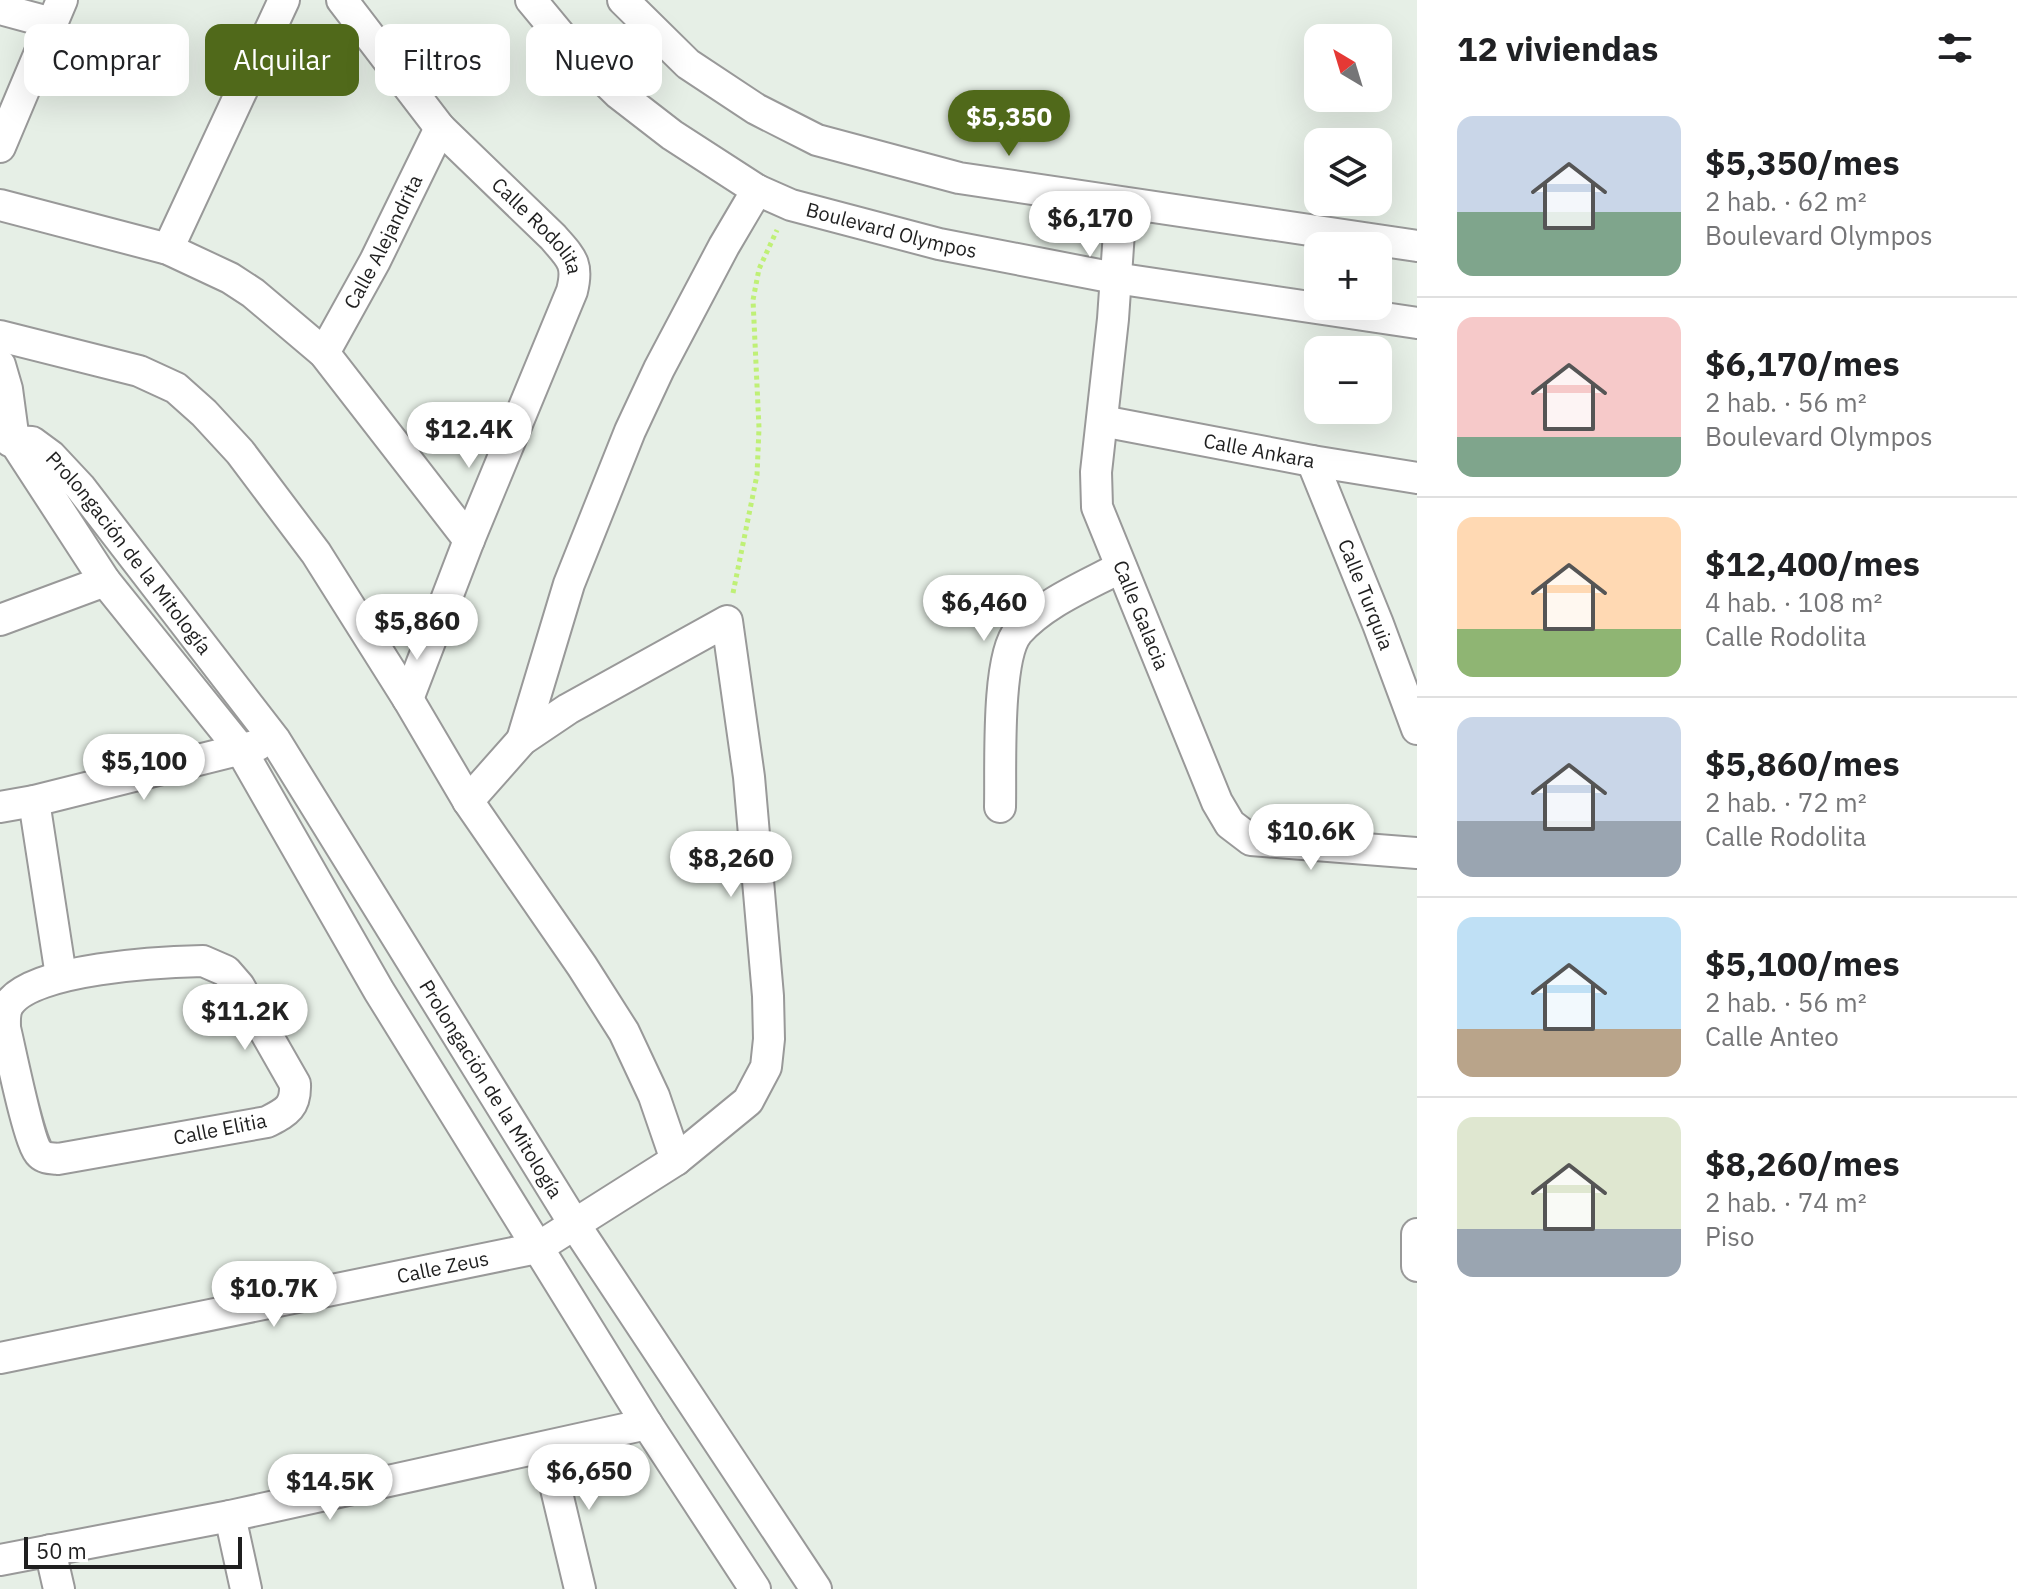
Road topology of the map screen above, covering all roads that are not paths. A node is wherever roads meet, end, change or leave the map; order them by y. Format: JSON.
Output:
{"nodes":[{"id":1,"x":284,"y":0,"type":"edge"},
{"id":2,"x":342,"y":0,"type":"edge"},
{"id":3,"x":531,"y":0,"type":"edge"},
{"id":4,"x":623,"y":0,"type":"edge"},
{"id":5,"x":0,"y":9,"type":"edge"},
{"id":6,"x":57,"y":12,"type":"edge"},
{"id":7,"x":440,"y":128,"type":"junction"},
{"id":8,"x":0,"y":147,"type":"edge"},
{"id":9,"x":757,"y":190,"type":"junction"},
{"id":10,"x":1121,"y":203,"type":"junction"},
{"id":11,"x":0,"y":205,"type":"edge"},
{"id":12,"x":1417,"y":246,"type":"edge"},
{"id":13,"x":168,"y":249,"type":"junction"},
{"id":14,"x":1115,"y":278,"type":"junction"},
{"id":15,"x":1417,"y":323,"type":"edge"},
{"id":16,"x":0,"y":336,"type":"edge"},
{"id":17,"x":324,"y":353,"type":"junction"},
{"id":18,"x":0,"y":365,"type":"edge"},
{"id":19,"x":1102,"y":421,"type":"junction"},
{"id":20,"x":7,"y":441,"type":"edge"},
{"id":21,"x":1312,"y":461,"type":"junction"},
{"id":22,"x":1417,"y":478,"type":"edge"},
{"id":23,"x":469,"y":540,"type":"junction"},
{"id":24,"x":1121,"y":567,"type":"junction"},
{"id":25,"x":105,"y":581,"type":"junction"},
{"id":26,"x":0,"y":620,"type":"edge"},
{"id":27,"x":408,"y":699,"type":"junction"},
{"id":28,"x":1417,"y":729,"type":"edge"},
{"id":29,"x":275,"y":740,"type":"junction"},
{"id":30,"x":522,"y":740,"type":"junction"},
{"id":31,"x":241,"y":750,"type":"junction"},
{"id":32,"x":34,"y":801,"type":"junction"},
{"id":33,"x":468,"y":801,"type":"junction"},
{"id":34,"x":0,"y":807,"type":"edge"},
{"id":35,"x":1000,"y":807,"type":"dead end"},
{"id":36,"x":1417,"y":853,"type":"edge"},
{"id":37,"x":61,"y":976,"type":"junction"},
{"id":38,"x":676,"y":1160,"type":"junction"},
{"id":39,"x":575,"y":1225,"type":"junction"},
{"id":40,"x":1417,"y":1234,"type":"edge"},
{"id":41,"x":537,"y":1248,"type":"junction"},
{"id":42,"x":1417,"y":1266,"type":"edge"},
{"id":43,"x":0,"y":1358,"type":"edge"},
{"id":44,"x":647,"y":1424,"type":"junction"},
{"id":45,"x":546,"y":1447,"type":"junction"},
{"id":46,"x":230,"y":1516,"type":"junction"},
{"id":47,"x":50,"y":1550,"type":"junction"},
{"id":48,"x":0,"y":1560,"type":"edge"},
{"id":49,"x":59,"y":1589,"type":"edge"},
{"id":50,"x":246,"y":1589,"type":"edge"},
{"id":51,"x":580,"y":1589,"type":"edge"},
{"id":52,"x":755,"y":1589,"type":"edge"},
{"id":53,"x":816,"y":1589,"type":"edge"}],
"edges":[{"from":1,"to":13,"type":"street"},
{"from":2,"to":7,"type":"street","name":"Calle Rodolita"},
{"from":3,"to":9,"type":"street","name":"Boulevard Olympos"},
{"from":4,"to":10,"type":"street"},
{"from":5,"to":6,"type":"street"},
{"from":6,"to":8,"type":"street"},
{"from":7,"to":17,"type":"street","name":"Calle Alejandrita"},
{"from":7,"to":23,"type":"street","name":"Calle Rodolita"},
{"from":9,"to":14,"type":"street","name":"Boulevard Olympos"},
{"from":9,"to":30,"type":"street"},
{"from":10,"to":12,"type":"street"},
{"from":10,"to":14,"type":"street","name":"Calle Galacia"},
{"from":11,"to":13,"type":"street"},
{"from":13,"to":17,"type":"street"},
{"from":14,"to":15,"type":"street","name":"Boulevard Olympos"},
{"from":14,"to":19,"type":"street","name":"Calle Galacia"},
{"from":16,"to":27,"type":"street"},
{"from":17,"to":23,"type":"street"},
{"from":18,"to":20,"type":"street"},
{"from":19,"to":21,"type":"street","name":"Calle Ankara"},
{"from":19,"to":24,"type":"street","name":"Calle Galacia"},
{"from":20,"to":25,"type":"street","name":"Prolongación de la Mitología"},
{"from":20,"to":29,"type":"street","name":"Prolongación de la Mitología"},
{"from":21,"to":22,"type":"street","name":"Calle Ankara"},
{"from":21,"to":28,"type":"street","name":"Calle Turquia"},
{"from":23,"to":27,"type":"street","name":"Calle Rodolita"},
{"from":24,"to":35,"type":"street"},
{"from":24,"to":36,"type":"street","name":"Calle Galacia"},
{"from":25,"to":26,"type":"street"},
{"from":25,"to":31,"type":"street","name":"Prolongación de la Mitología"},
{"from":27,"to":33,"type":"street"},
{"from":29,"to":31,"type":"street"},
{"from":29,"to":39,"type":"street","name":"Prolongación de la Mitología"},
{"from":30,"to":33,"type":"street"},
{"from":30,"to":38,"type":"street","name":"Calle Zeus"},
{"from":31,"to":32,"type":"street"},
{"from":31,"to":41,"type":"street","name":"Prolongación de la Mitología"},
{"from":32,"to":34,"type":"street"},
{"from":32,"to":37,"type":"street"},
{"from":33,"to":38,"type":"street"},
{"from":37,"to":37,"type":"street","name":"Calle Elitia"},
{"from":38,"to":39,"type":"street","name":"Calle Zeus"},
{"from":39,"to":41,"type":"street","name":"Calle Zeus"},
{"from":39,"to":53,"type":"street","name":"Prolongación de la Mitología"},
{"from":40,"to":42,"type":"street"},
{"from":41,"to":43,"type":"street","name":"Calle Zeus"},
{"from":41,"to":44,"type":"street","name":"Prolongación de la Mitología"},
{"from":44,"to":45,"type":"street"},
{"from":44,"to":52,"type":"street","name":"Prolongación de la Mitología"},
{"from":45,"to":46,"type":"street"},
{"from":45,"to":51,"type":"street"},
{"from":46,"to":47,"type":"street"},
{"from":46,"to":50,"type":"street"},
{"from":47,"to":48,"type":"street"},
{"from":47,"to":49,"type":"street"}]}
